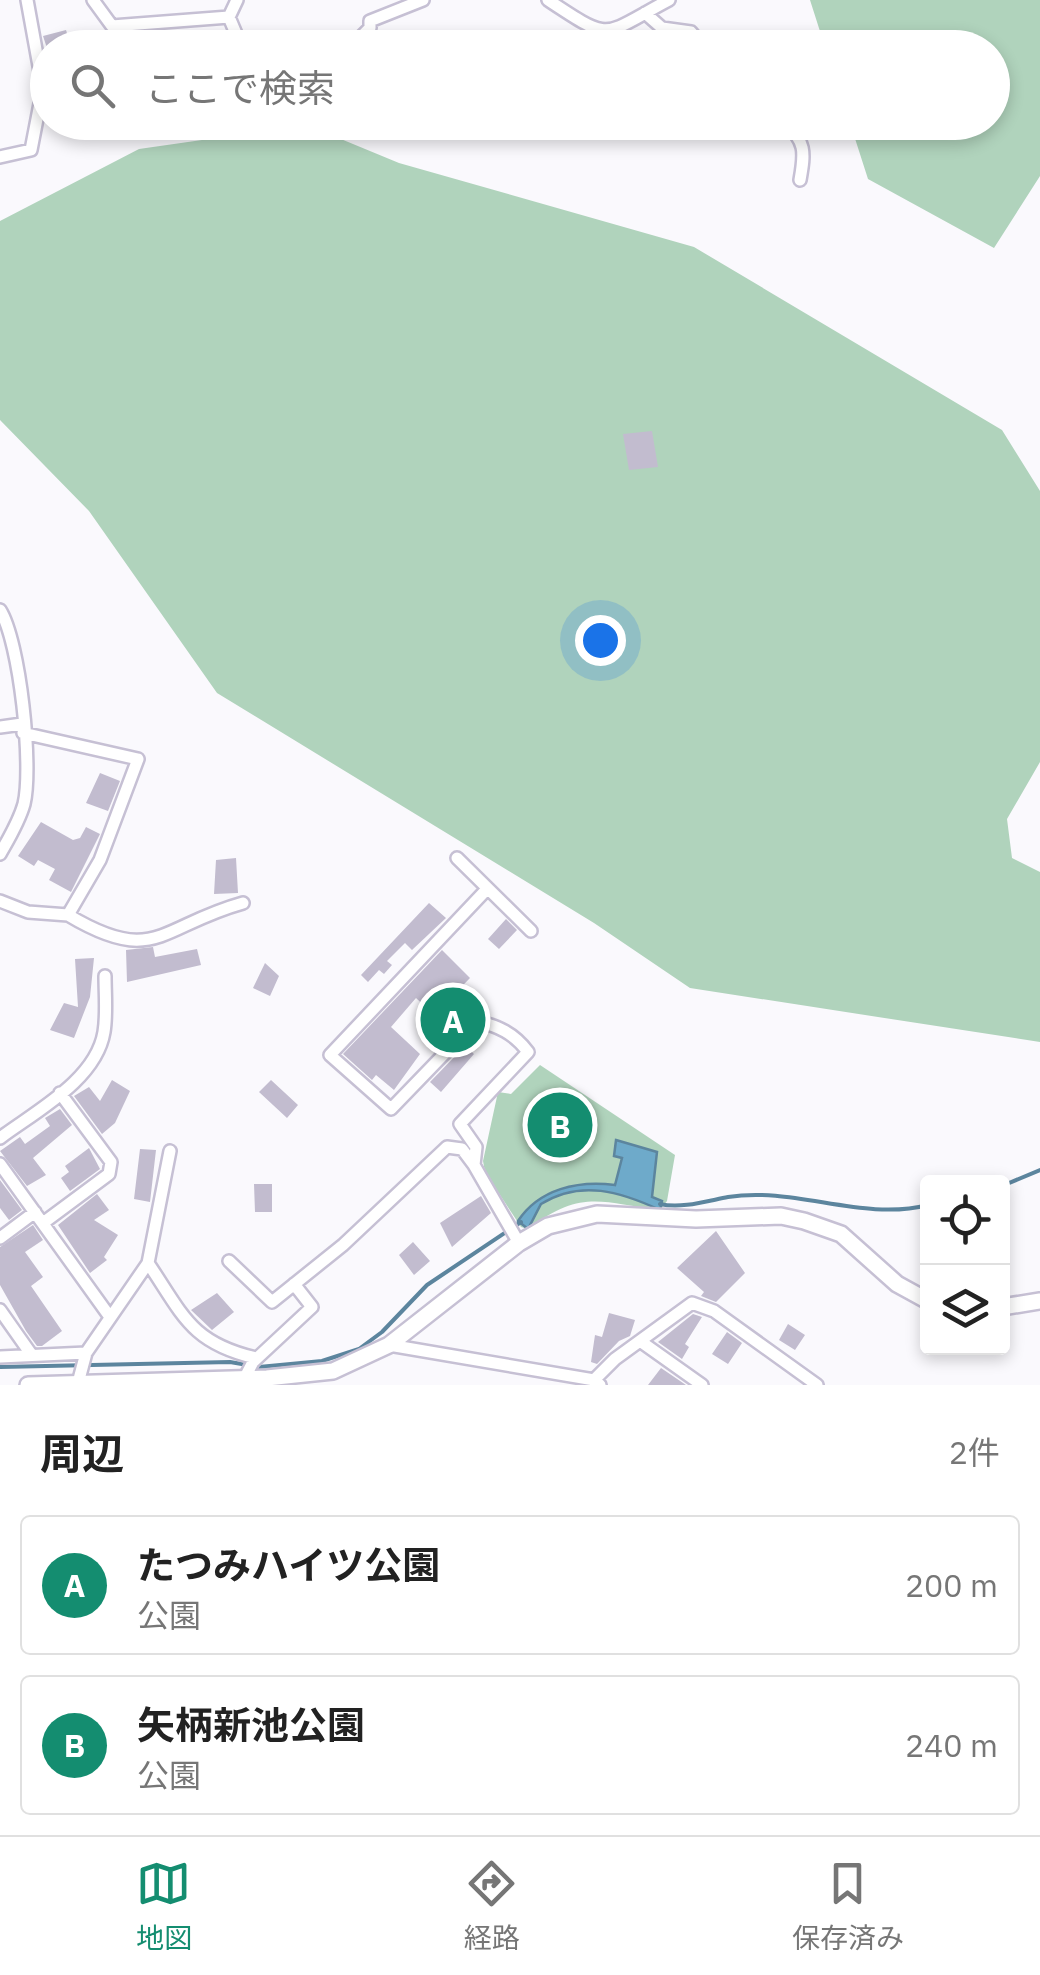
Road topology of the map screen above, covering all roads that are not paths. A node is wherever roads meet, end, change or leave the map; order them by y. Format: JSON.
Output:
{"nodes":[{"id":1,"x":28,"y":0,"type":"edge"},
{"id":2,"x":93,"y":0,"type":"edge"},
{"id":3,"x":237,"y":0,"type":"edge"},
{"id":4,"x":548,"y":0,"type":"edge"},
{"id":5,"x":668,"y":0,"type":"edge"},
{"id":6,"x":418,"y":1,"type":"edge"},
{"id":7,"x":645,"y":12,"type":"junction"},
{"id":8,"x":229,"y":17,"type":"junction"},
{"id":9,"x":33,"y":30,"type":"edge"},
{"id":10,"x":234,"y":30,"type":"edge"},
{"id":11,"x":368,"y":30,"type":"edge"},
{"id":12,"x":594,"y":30,"type":"edge"},
{"id":13,"x":612,"y":30,"type":"edge"},
{"id":14,"x":676,"y":30,"type":"edge"},
{"id":15,"x":33,"y":140,"type":"edge"},
{"id":16,"x":802,"y":140,"type":"edge"},
{"id":17,"x":0,"y":157,"type":"edge"},
{"id":18,"x":800,"y":180,"type":"dead end"},
{"id":19,"x":0,"y":610,"type":"edge"},
{"id":20,"x":0,"y":727,"type":"edge"},
{"id":21,"x":22,"y":729,"type":"junction"},
{"id":22,"x":0,"y":854,"type":"edge"},
{"id":23,"x":457,"y":858,"type":"dead end"},
{"id":24,"x":487,"y":889,"type":"junction"},
{"id":25,"x":0,"y":901,"type":"edge"},
{"id":26,"x":243,"y":903,"type":"dead end"},
{"id":27,"x":68,"y":915,"type":"junction"},
{"id":28,"x":531,"y":931,"type":"dead end"},
{"id":29,"x":105,"y":976,"type":"dead end"},
{"id":30,"x":60,"y":1092,"type":"junction"},
{"id":31,"x":0,"y":1138,"type":"edge"},
{"id":32,"x":170,"y":1150,"type":"dead end"},
{"id":33,"x":0,"y":1164,"type":"edge"},
{"id":34,"x":474,"y":1165,"type":"junction"},
{"id":35,"x":35,"y":1212,"type":"junction"},
{"id":36,"x":43,"y":1224,"type":"junction"},
{"id":37,"x":514,"y":1234,"type":"junction"},
{"id":38,"x":0,"y":1238,"type":"edge"},
{"id":39,"x":229,"y":1261,"type":"dead end"},
{"id":40,"x":148,"y":1263,"type":"junction"},
{"id":41,"x":294,"y":1284,"type":"junction"},
{"id":42,"x":920,"y":1297,"type":"edge"},
{"id":43,"x":1040,"y":1301,"type":"edge"},
{"id":44,"x":1010,"y":1306,"type":"edge"},
{"id":45,"x":0,"y":1310,"type":"edge"},
{"id":46,"x":110,"y":1317,"type":"junction"},
{"id":47,"x":640,"y":1341,"type":"junction"},
{"id":48,"x":390,"y":1345,"type":"junction"},
{"id":49,"x":31,"y":1354,"type":"junction"},
{"id":50,"x":0,"y":1357,"type":"edge"},
{"id":51,"x":81,"y":1367,"type":"edge"},
{"id":52,"x":250,"y":1367,"type":"junction"},
{"id":53,"x":268,"y":1382,"type":"edge"},
{"id":54,"x":597,"y":1382,"type":"edge"},
{"id":55,"x":128,"y":1383,"type":"edge"},
{"id":56,"x":28,"y":1385,"type":"edge"},
{"id":57,"x":702,"y":1385,"type":"edge"},
{"id":58,"x":817,"y":1385,"type":"edge"}],
"edges":[{"from":1,"to":9,"type":"street"},
{"from":2,"to":8,"type":"street"},
{"from":3,"to":8,"type":"street"},
{"from":4,"to":12,"type":"street"},
{"from":5,"to":7,"type":"street"},
{"from":6,"to":11,"type":"street"},
{"from":7,"to":13,"type":"street"},
{"from":7,"to":14,"type":"street"},
{"from":8,"to":10,"type":"street"},
{"from":15,"to":17,"type":"street"},
{"from":16,"to":18,"type":"street"},
{"from":19,"to":21,"type":"street"},
{"from":20,"to":21,"type":"street"},
{"from":21,"to":22,"type":"street"},
{"from":21,"to":27,"type":"street"},
{"from":23,"to":24,"type":"street"},
{"from":24,"to":28,"type":"street"},
{"from":24,"to":34,"type":"street"},
{"from":25,"to":27,"type":"street"},
{"from":26,"to":27,"type":"street"},
{"from":29,"to":30,"type":"street"},
{"from":30,"to":31,"type":"street"},
{"from":30,"to":36,"type":"street"},
{"from":32,"to":40,"type":"street"},
{"from":33,"to":35,"type":"street"},
{"from":34,"to":37,"type":"street"},
{"from":34,"to":41,"type":"street"},
{"from":35,"to":36,"type":"street"},
{"from":35,"to":38,"type":"street"},
{"from":36,"to":46,"type":"street"},
{"from":37,"to":42,"type":"street"},
{"from":37,"to":48,"type":"street"},
{"from":39,"to":41,"type":"street"},
{"from":40,"to":46,"type":"street"},
{"from":40,"to":52,"type":"street"},
{"from":41,"to":52,"type":"street"},
{"from":43,"to":44,"type":"street"},
{"from":45,"to":49,"type":"street"},
{"from":46,"to":51,"type":"street"},
{"from":47,"to":54,"type":"street"},
{"from":47,"to":57,"type":"street"},
{"from":47,"to":58,"type":"street"},
{"from":48,"to":53,"type":"street"},
{"from":48,"to":54,"type":"street"},
{"from":49,"to":50,"type":"street"},
{"from":49,"to":51,"type":"street"},
{"from":51,"to":55,"type":"street"},
{"from":51,"to":56,"type":"street"},
{"from":52,"to":53,"type":"street"},
{"from":52,"to":55,"type":"street"}]}
